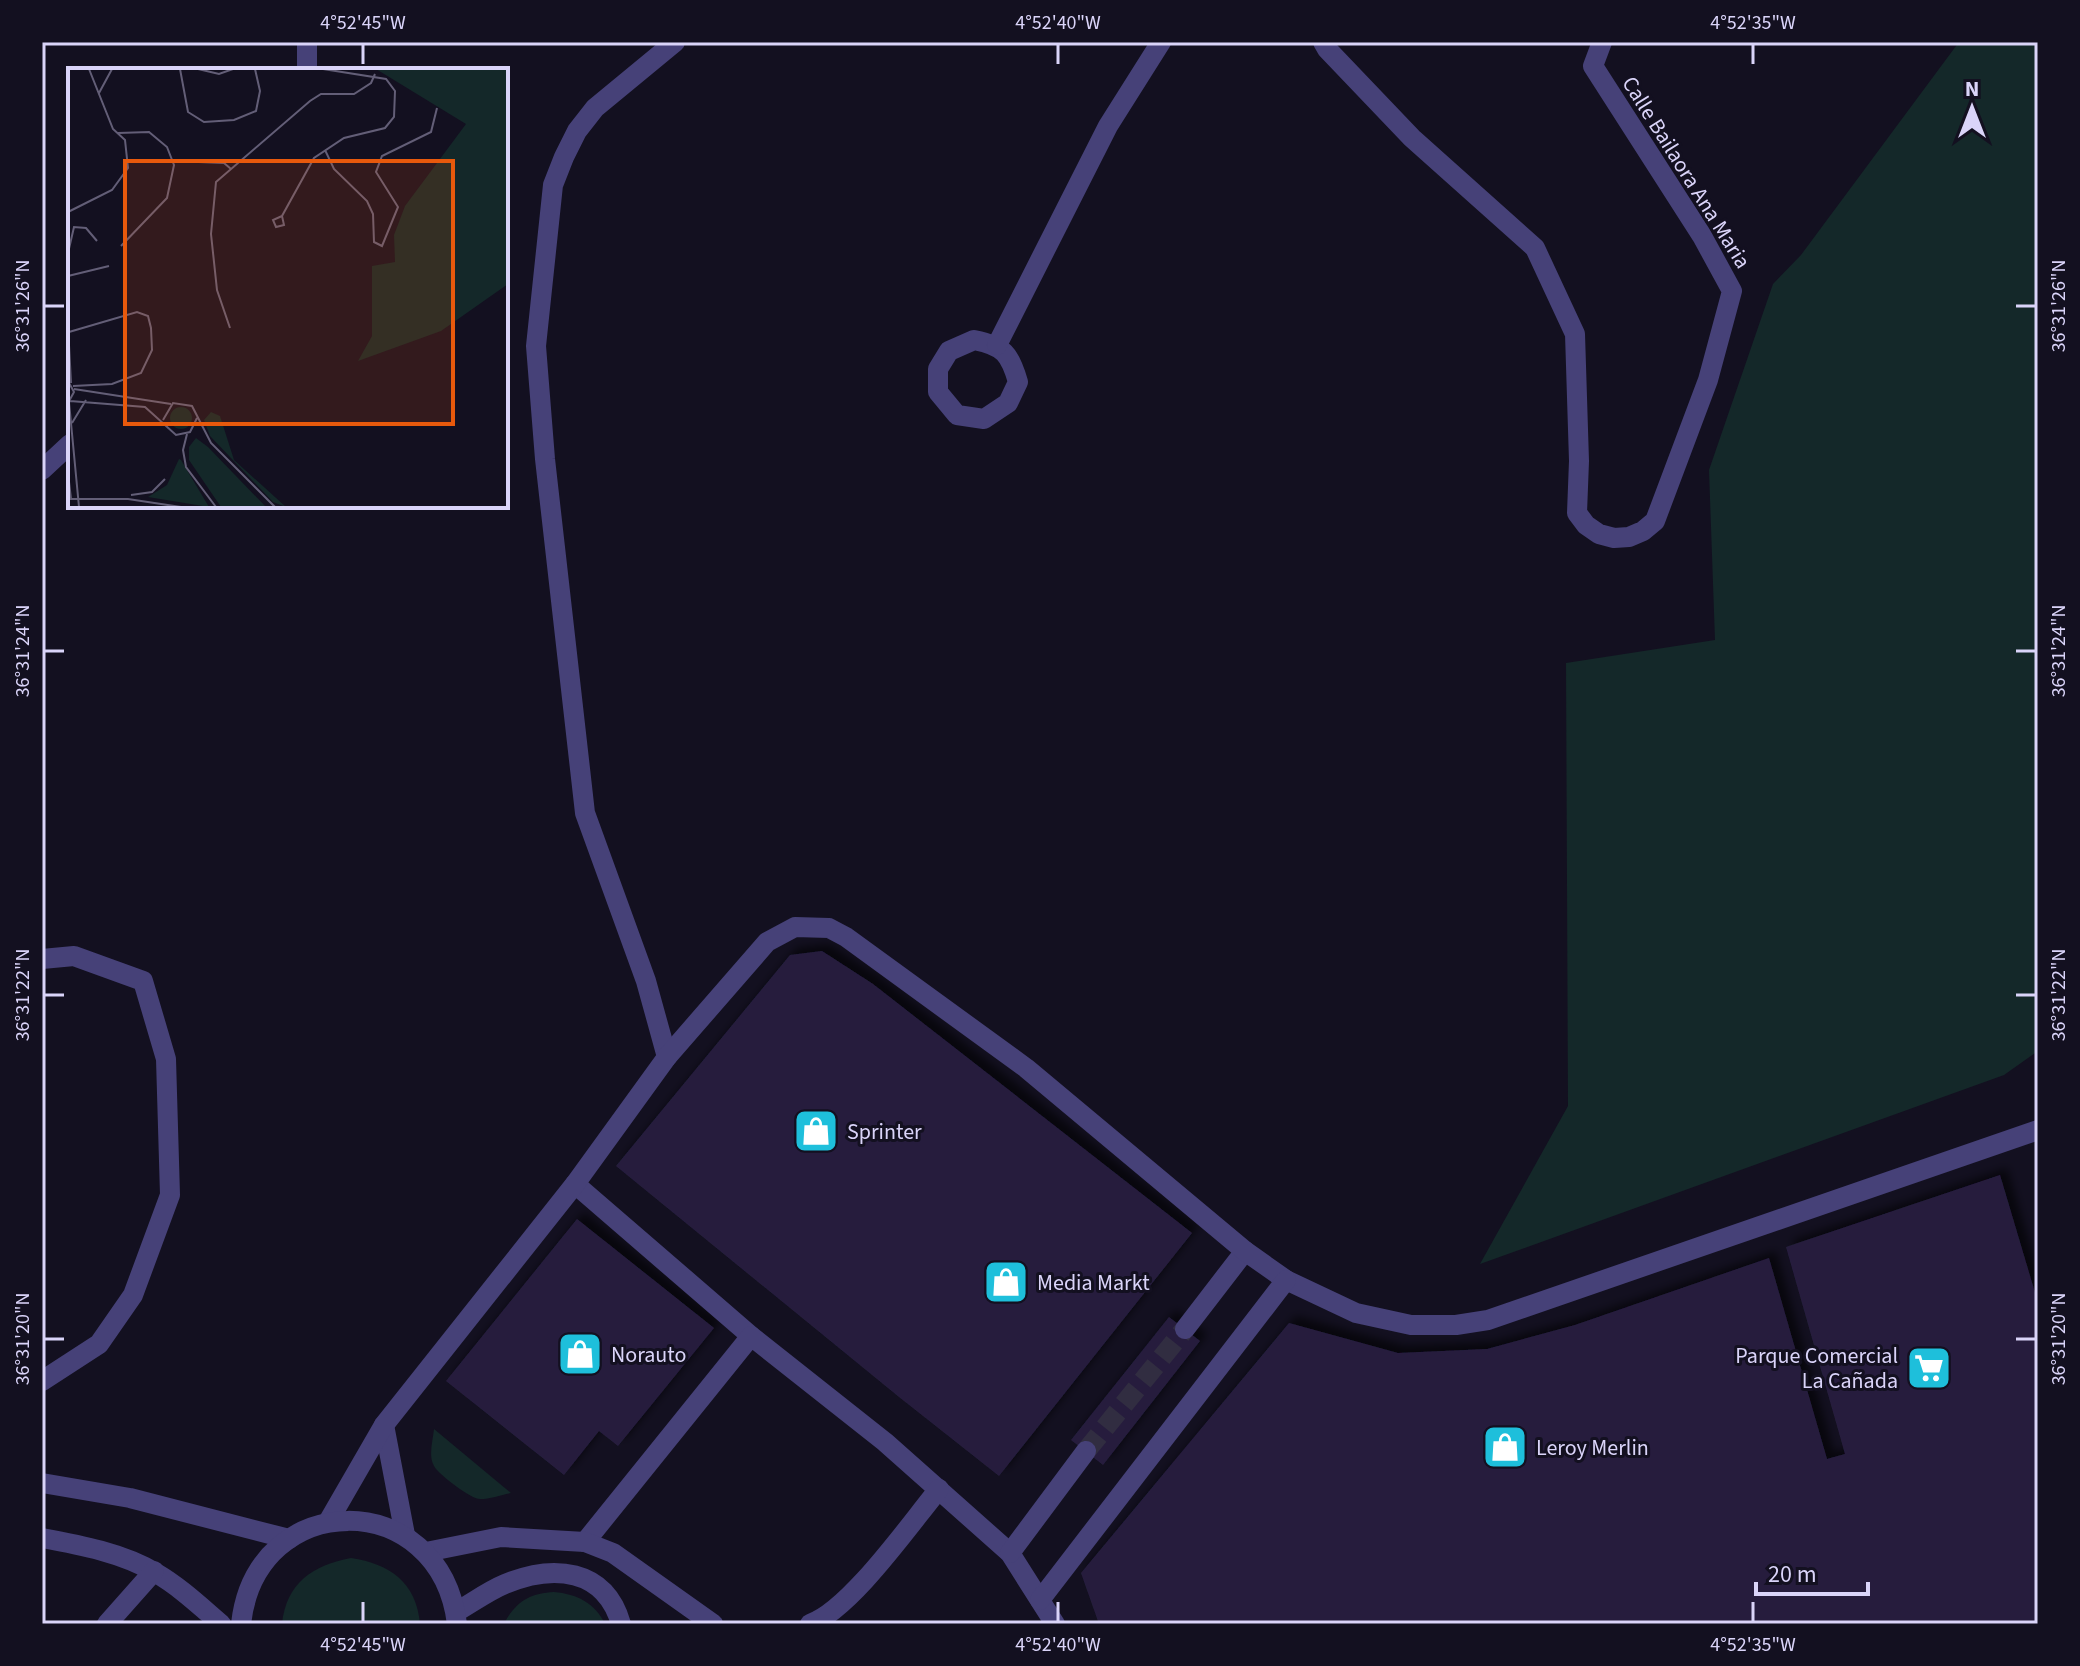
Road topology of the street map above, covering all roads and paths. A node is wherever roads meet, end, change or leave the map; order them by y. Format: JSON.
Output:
{"nodes":[{"id":1,"x":307,"y":42,"type":"edge"},
{"id":2,"x":1161,"y":42,"type":"edge"},
{"id":3,"x":1323,"y":42,"type":"edge"},
{"id":4,"x":1602,"y":42,"type":"edge"},
{"id":5,"x":670,"y":44,"type":"edge"},
{"id":6,"x":307,"y":68,"type":"edge"},
{"id":7,"x":997,"y":345,"type":"dead end"},
{"id":8,"x":68,"y":446,"type":"edge"},
{"id":9,"x":42,"y":470,"type":"edge"},
{"id":10,"x":42,"y":959,"type":"edge"},
{"id":11,"x":667,"y":1057,"type":"junction"},
{"id":12,"x":2038,"y":1130,"type":"edge"},
{"id":13,"x":575,"y":1184,"type":"junction"},
{"id":14,"x":1245,"y":1251,"type":"junction"},
{"id":15,"x":1286,"y":1280,"type":"junction"},
{"id":16,"x":1185,"y":1329,"type":"tunnel mouth"},
{"id":17,"x":751,"y":1336,"type":"junction"},
{"id":18,"x":42,"y":1381,"type":"edge"},
{"id":19,"x":384,"y":1425,"type":"junction"},
{"id":20,"x":1086,"y":1451,"type":"tunnel mouth"},
{"id":21,"x":42,"y":1483,"type":"edge"},
{"id":22,"x":939,"y":1489,"type":"junction"},
{"id":23,"x":328,"y":1522,"type":"junction"},
{"id":24,"x":405,"y":1535,"type":"junction"},
{"id":25,"x":42,"y":1538,"type":"edge"},
{"id":26,"x":289,"y":1539,"type":"junction"},
{"id":27,"x":585,"y":1542,"type":"junction"},
{"id":28,"x":426,"y":1552,"type":"junction"},
{"id":29,"x":1010,"y":1553,"type":"junction"},
{"id":30,"x":154,"y":1571,"type":"junction"},
{"id":31,"x":1040,"y":1600,"type":"junction"},
{"id":32,"x":457,"y":1618,"type":"edge"},
{"id":33,"x":107,"y":1624,"type":"edge"},
{"id":34,"x":221,"y":1624,"type":"edge"},
{"id":35,"x":241,"y":1624,"type":"edge"},
{"id":36,"x":621,"y":1624,"type":"edge"},
{"id":37,"x":713,"y":1624,"type":"edge"},
{"id":38,"x":810,"y":1624,"type":"edge"},
{"id":39,"x":1055,"y":1624,"type":"edge"}],
"edges":[{"from":1,"to":6,"type":"street"},
{"from":2,"to":7,"type":"street"},
{"from":3,"to":4,"type":"street","name":"Calle Bailaora Ana Maria"},
{"from":5,"to":11,"type":"street"},
{"from":8,"to":9,"type":"street"},
{"from":10,"to":18,"type":"street"},
{"from":11,"to":13,"type":"street"},
{"from":11,"to":14,"type":"street"},
{"from":12,"to":15,"type":"street"},
{"from":13,"to":17,"type":"street"},
{"from":13,"to":19,"type":"street"},
{"from":14,"to":15,"type":"street"},
{"from":14,"to":16,"type":"street"},
{"from":15,"to":31,"type":"street"},
{"from":17,"to":22,"type":"street"},
{"from":17,"to":27,"type":"street"},
{"from":19,"to":23,"type":"street"},
{"from":19,"to":24,"type":"street"},
{"from":20,"to":29,"type":"street"},
{"from":21,"to":26,"type":"street"},
{"from":22,"to":29,"type":"street"},
{"from":22,"to":38,"type":"street"},
{"from":23,"to":24,"type":"street"},
{"from":23,"to":26,"type":"street"},
{"from":24,"to":28,"type":"street"},
{"from":25,"to":30,"type":"street"},
{"from":26,"to":35,"type":"street"},
{"from":27,"to":28,"type":"street"},
{"from":27,"to":37,"type":"street"},
{"from":28,"to":32,"type":"street"},
{"from":29,"to":31,"type":"street"},
{"from":30,"to":33,"type":"street"},
{"from":30,"to":34,"type":"street"},
{"from":31,"to":39,"type":"street"},
{"from":32,"to":36,"type":"street"}]}
